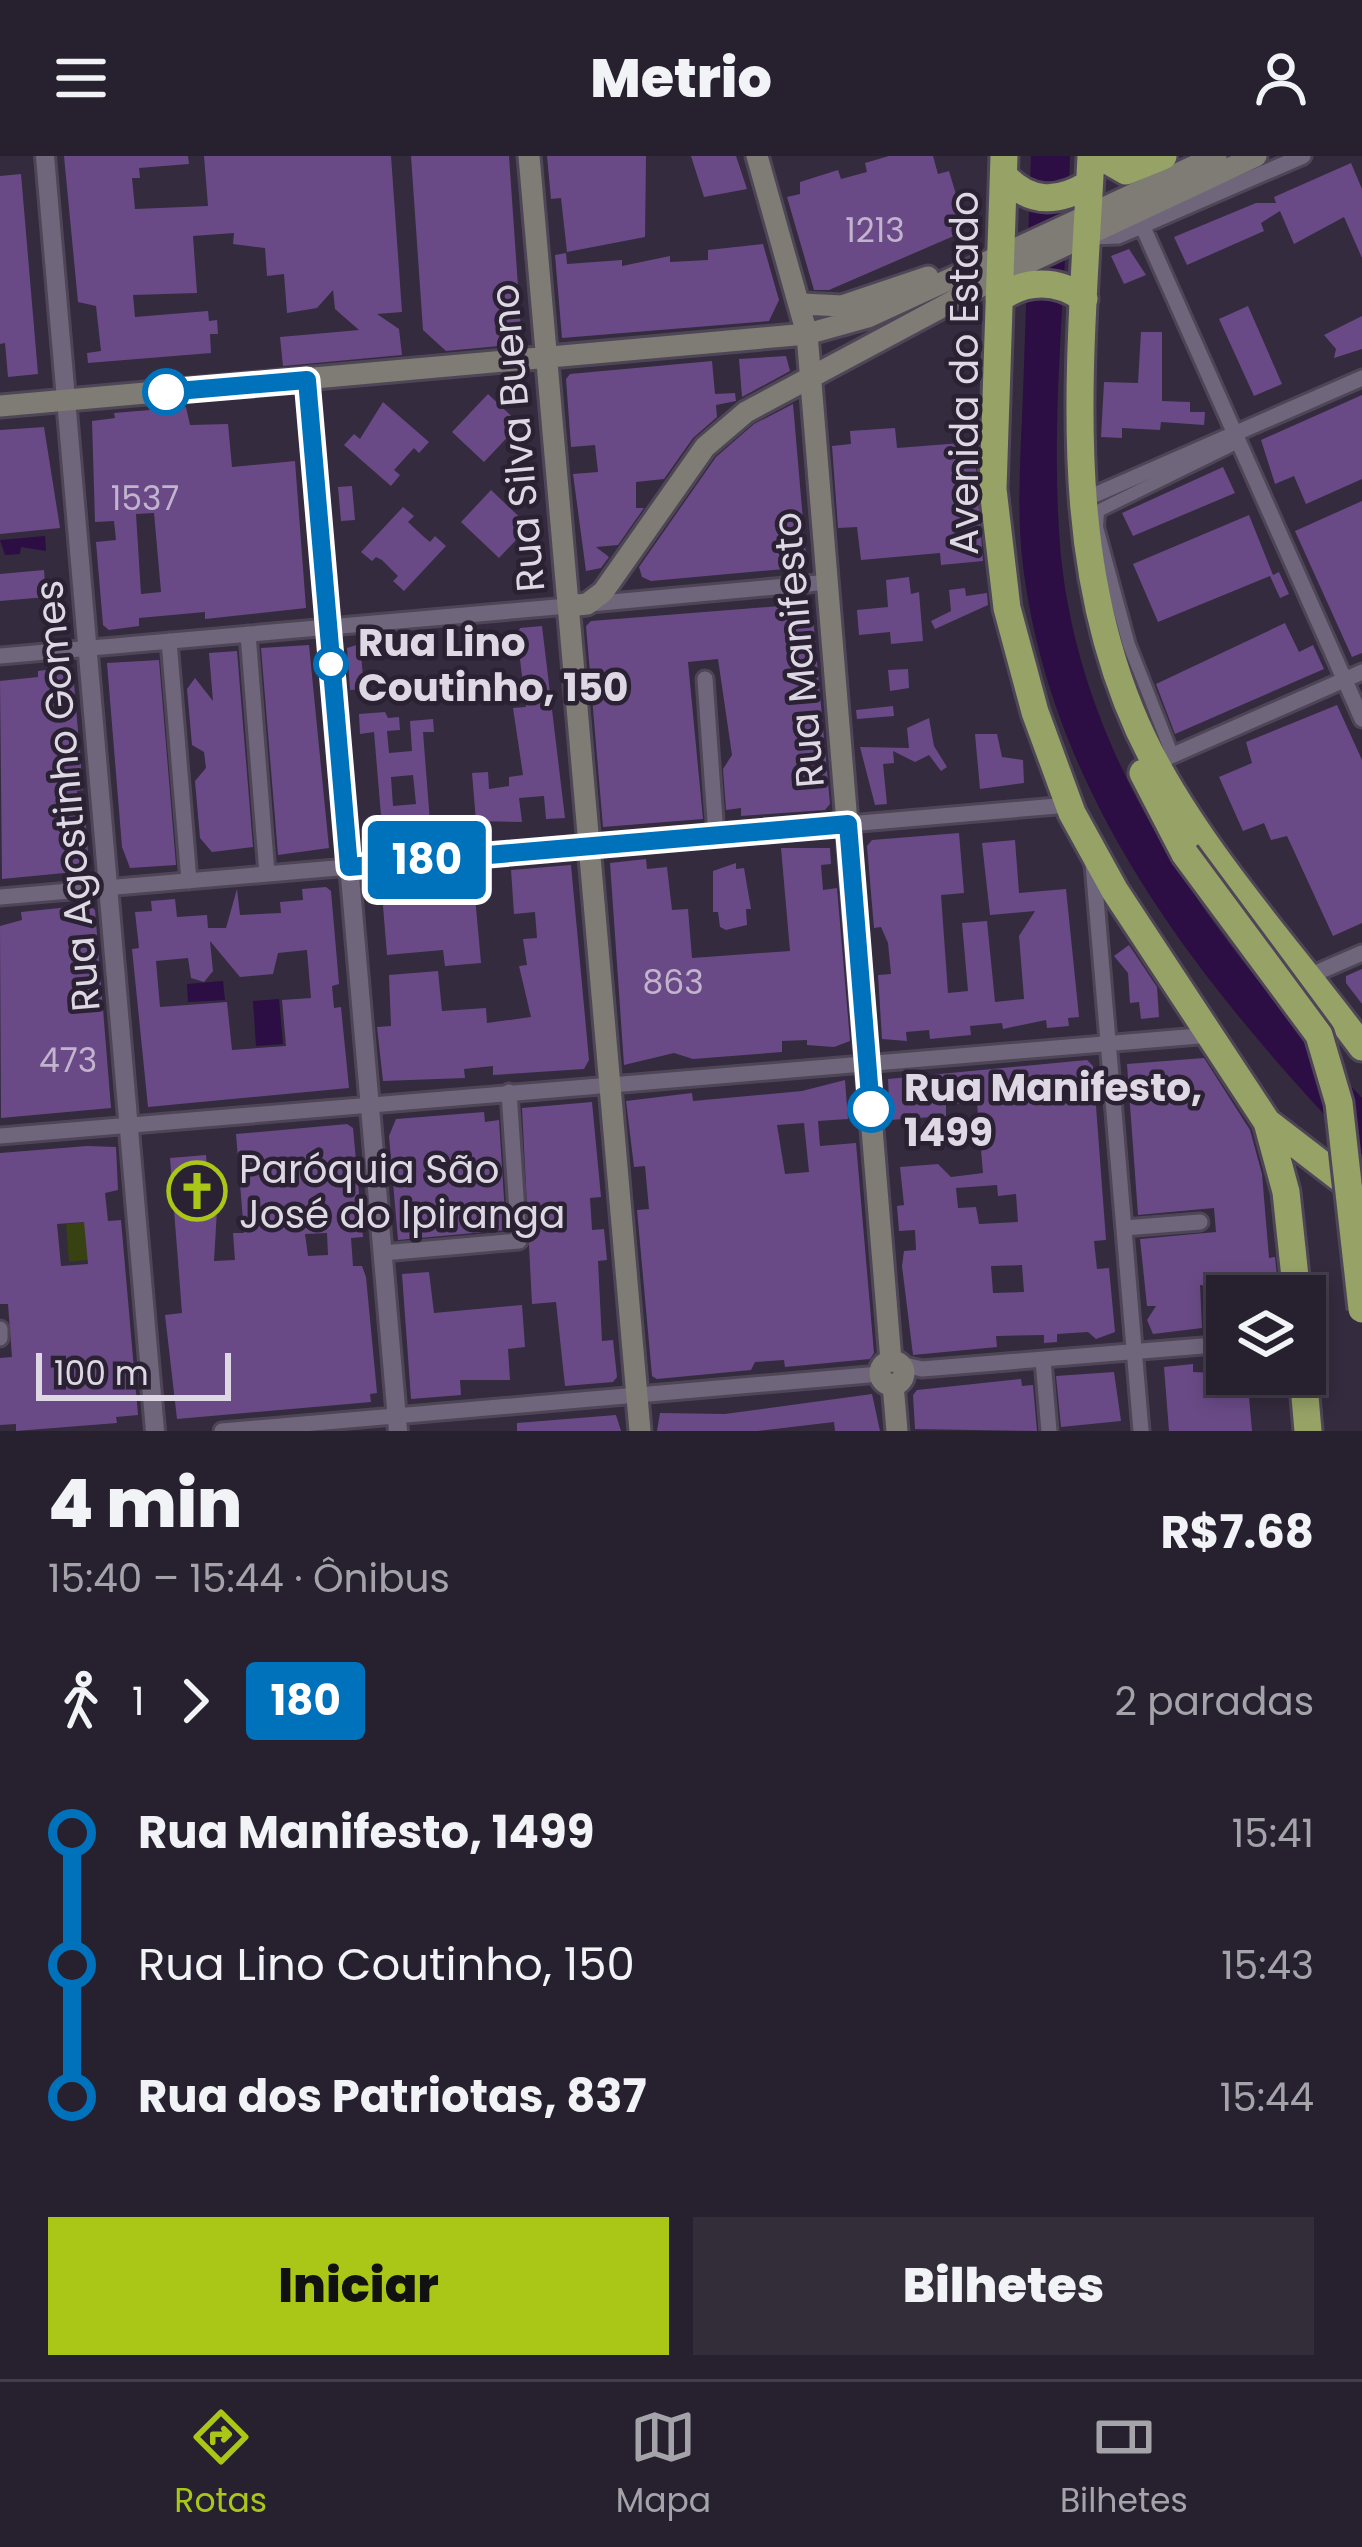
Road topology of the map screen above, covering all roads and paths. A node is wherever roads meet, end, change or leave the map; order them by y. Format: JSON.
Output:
{"nodes":[{"id":1,"x":45,"y":156,"type":"edge"},
{"id":2,"x":529,"y":156,"type":"edge"},
{"id":3,"x":757,"y":156,"type":"edge"},
{"id":4,"x":1163,"y":156,"type":"edge"},
{"id":5,"x":1216,"y":156,"type":"edge"},
{"id":6,"x":1256,"y":156,"type":"edge"},
{"id":7,"x":1303,"y":156,"type":"edge"},
{"id":8,"x":1004,"y":166,"type":"edge"},
{"id":9,"x":1092,"y":168,"type":"edge"},
{"id":10,"x":1143,"y":207,"type":"junction"},
{"id":11,"x":1088,"y":226,"type":"junction"},
{"id":12,"x":952,"y":276,"type":"junction"},
{"id":13,"x":1000,"y":276,"type":"junction"},
{"id":14,"x":1084,"y":299,"type":"junction"},
{"id":15,"x":802,"y":304,"type":"junction"},
{"id":16,"x":808,"y":334,"type":"junction"},
{"id":17,"x":547,"y":358,"type":"junction"},
{"id":18,"x":812,"y":378,"type":"junction"},
{"id":19,"x":1362,"y":378,"type":"edge"},
{"id":20,"x":307,"y":380,"type":"junction"},
{"id":21,"x":66,"y":400,"type":"junction"},
{"id":22,"x":0,"y":406,"type":"edge"},
{"id":23,"x":1236,"y":437,"type":"junction"},
{"id":24,"x":1080,"y":502,"type":"junction"},
{"id":25,"x":617,"y":570,"type":"junction"},
{"id":26,"x":565,"y":571,"type":"junction"},
{"id":27,"x":829,"y":582,"type":"junction"},
{"id":28,"x":578,"y":605,"type":"junction"},
{"id":29,"x":328,"y":627,"type":"junction"},
{"id":30,"x":248,"y":634,"type":"junction"},
{"id":31,"x":169,"y":641,"type":"junction"},
{"id":32,"x":87,"y":649,"type":"junction"},
{"id":33,"x":0,"y":656,"type":"edge"},
{"id":34,"x":1362,"y":672,"type":"edge"},
{"id":35,"x":705,"y":679,"type":"dead end"},
{"id":36,"x":1344,"y":680,"type":"junction"},
{"id":37,"x":1122,"y":688,"type":"junction"},
{"id":38,"x":1362,"y":719,"type":"edge"},
{"id":39,"x":1163,"y":758,"type":"junction"},
{"id":40,"x":1069,"y":805,"type":"junction"},
{"id":41,"x":848,"y":824,"type":"junction"},
{"id":42,"x":716,"y":836,"type":"junction"},
{"id":43,"x":589,"y":846,"type":"junction"},
{"id":44,"x":1092,"y":849,"type":"junction"},
{"id":45,"x":349,"y":867,"type":"junction"},
{"id":46,"x":267,"y":874,"type":"junction"},
{"id":47,"x":189,"y":880,"type":"junction"},
{"id":48,"x":108,"y":888,"type":"junction"},
{"id":49,"x":0,"y":897,"type":"edge"},
{"id":50,"x":1362,"y":952,"type":"edge"},
{"id":51,"x":1309,"y":976,"type":"junction"},
{"id":52,"x":1212,"y":1035,"type":"junction"},
{"id":53,"x":1109,"y":1041,"type":"junction"},
{"id":54,"x":1362,"y":1047,"type":"edge"},
{"id":55,"x":867,"y":1061,"type":"junction"},
{"id":56,"x":610,"y":1084,"type":"junction"},
{"id":57,"x":509,"y":1092,"type":"junction"},
{"id":58,"x":369,"y":1104,"type":"junction"},
{"id":59,"x":1268,"y":1122,"type":"junction"},
{"id":60,"x":129,"y":1125,"type":"junction"},
{"id":61,"x":0,"y":1136,"type":"edge"},
{"id":62,"x":1362,"y":1196,"type":"edge"},
{"id":63,"x":1200,"y":1222,"type":"dead end"},
{"id":64,"x":1124,"y":1228,"type":"junction"},
{"id":65,"x":382,"y":1253,"type":"junction"},
{"id":66,"x":1295,"y":1275,"type":"edge"},
{"id":67,"x":1362,"y":1309,"type":"edge"},
{"id":68,"x":1206,"y":1346,"type":"edge"},
{"id":69,"x":1135,"y":1352,"type":"junction"},
{"id":70,"x":1043,"y":1360,"type":"junction"},
{"id":71,"x":898,"y":1372,"type":"junction"},
{"id":72,"x":637,"y":1395,"type":"junction"},
{"id":73,"x":1305,"y":1395,"type":"edge"},
{"id":74,"x":397,"y":1423,"type":"edge"},
{"id":75,"x":155,"y":1431,"type":"edge"},
{"id":76,"x":222,"y":1431,"type":"edge"},
{"id":77,"x":640,"y":1431,"type":"edge"},
{"id":78,"x":897,"y":1431,"type":"edge"},
{"id":79,"x":1049,"y":1431,"type":"edge"},
{"id":80,"x":1141,"y":1431,"type":"edge"},
{"id":81,"x":1308,"y":1431,"type":"edge"}],
"edges":[{"from":1,"to":21,"type":"street","name":"Rua Agostinho Gomes"},
{"from":2,"to":17,"type":"main road","name":"Rua Silva Bueno"},
{"from":3,"to":15,"type":"main road","name":"Rua Manifesto"},
{"from":4,"to":9,"type":"highway"},
{"from":5,"to":10,"type":"main road"},
{"from":6,"to":10,"type":"main road"},
{"from":7,"to":10,"type":"street"},
{"from":8,"to":9,"type":"highway"},
{"from":8,"to":13,"type":"highway","name":"Avenida do Estado"},
{"from":9,"to":10,"type":"highway"},
{"from":9,"to":11,"type":"highway"},
{"from":10,"to":11,"type":"main road"},
{"from":10,"to":23,"type":"street"},
{"from":11,"to":13,"type":"main road"},
{"from":11,"to":14,"type":"highway"},
{"from":12,"to":13,"type":"main road"},
{"from":12,"to":15,"type":"main road"},
{"from":12,"to":16,"type":"main road"},
{"from":13,"to":14,"type":"highway"},
{"from":13,"to":18,"type":"main road"},
{"from":13,"to":40,"type":"highway","name":"Avenida do Estado"},
{"from":14,"to":24,"type":"highway"},
{"from":15,"to":16,"type":"main road","name":"Rua Manifesto"},
{"from":16,"to":17,"type":"main road"},
{"from":16,"to":18,"type":"main road","name":"Rua Manifesto"},
{"from":17,"to":20,"type":"main road"},
{"from":17,"to":26,"type":"main road","name":"Rua Silva Bueno"},
{"from":18,"to":25,"type":"main road"},
{"from":18,"to":27,"type":"main road","name":"Rua Manifesto"},
{"from":19,"to":23,"type":"street"},
{"from":20,"to":21,"type":"main road"},
{"from":20,"to":29,"type":"street"},
{"from":21,"to":22,"type":"main road"},
{"from":21,"to":32,"type":"street","name":"Rua Agostinho Gomes"},
{"from":23,"to":24,"type":"street"},
{"from":23,"to":36,"type":"street"},
{"from":23,"to":39,"type":"street"},
{"from":24,"to":37,"type":"highway"},
{"from":25,"to":26,"type":"main road"},
{"from":25,"to":28,"type":"main road"},
{"from":26,"to":28,"type":"main road","name":"Rua Silva Bueno"},
{"from":27,"to":28,"type":"street"},
{"from":27,"to":41,"type":"main road","name":"Rua Manifesto"},
{"from":28,"to":29,"type":"street"},
{"from":28,"to":43,"type":"main road","name":"Rua Silva Bueno"},
{"from":29,"to":30,"type":"street"},
{"from":29,"to":45,"type":"street"},
{"from":30,"to":31,"type":"street"},
{"from":30,"to":46,"type":"street"},
{"from":31,"to":32,"type":"street"},
{"from":31,"to":47,"type":"street"},
{"from":32,"to":33,"type":"street"},
{"from":32,"to":48,"type":"street","name":"Rua Agostinho Gomes"},
{"from":34,"to":36,"type":"street"},
{"from":35,"to":42,"type":"street"},
{"from":36,"to":38,"type":"street"},
{"from":36,"to":39,"type":"street"},
{"from":37,"to":39,"type":"highway"},
{"from":37,"to":67,"type":"highway","bridge":true},
{"from":39,"to":51,"type":"highway"},
{"from":40,"to":41,"type":"street"},
{"from":40,"to":44,"type":"highway","name":"Avenida do Estado"},
{"from":41,"to":42,"type":"street"},
{"from":41,"to":55,"type":"main road","name":"Rua Manifesto"},
{"from":42,"to":43,"type":"street"},
{"from":43,"to":45,"type":"street"},
{"from":43,"to":56,"type":"main road","name":"Rua Silva Bueno"},
{"from":44,"to":52,"type":"highway","name":"Avenida do Estado"},
{"from":44,"to":53,"type":"street"},
{"from":45,"to":46,"type":"street"},
{"from":45,"to":58,"type":"street"},
{"from":46,"to":47,"type":"street"},
{"from":47,"to":48,"type":"street"},
{"from":48,"to":49,"type":"street"},
{"from":48,"to":60,"type":"street","name":"Rua Agostinho Gomes"},
{"from":50,"to":51,"type":"street"},
{"from":51,"to":54,"type":"highway"},
{"from":52,"to":53,"type":"street"},
{"from":52,"to":59,"type":"highway","name":"Avenida do Estado"},
{"from":53,"to":55,"type":"street"},
{"from":53,"to":64,"type":"street"},
{"from":55,"to":56,"type":"street"},
{"from":55,"to":71,"type":"main road","name":"Rua Manifesto"},
{"from":56,"to":57,"type":"street"},
{"from":56,"to":72,"type":"main road","name":"Rua Silva Bueno"},
{"from":57,"to":58,"type":"street"},
{"from":57,"to":65,"type":"street"},
{"from":58,"to":60,"type":"street"},
{"from":58,"to":65,"type":"street"},
{"from":59,"to":62,"type":"highway","name":"Avenida do Estado"},
{"from":59,"to":66,"type":"highway"},
{"from":60,"to":61,"type":"street"},
{"from":60,"to":75,"type":"street","name":"Rua Agostinho Gomes"},
{"from":63,"to":64,"type":"street"},
{"from":64,"to":69,"type":"street"},
{"from":65,"to":74,"type":"street"},
{"from":68,"to":69,"type":"street"},
{"from":69,"to":70,"type":"street"},
{"from":69,"to":80,"type":"street"},
{"from":70,"to":71,"type":"street"},
{"from":70,"to":79,"type":"street"},
{"from":71,"to":72,"type":"street"},
{"from":71,"to":78,"type":"main road","name":"Rua Manifesto"},
{"from":72,"to":74,"type":"street"},
{"from":72,"to":77,"type":"main road","name":"Rua Silva Bueno"},
{"from":73,"to":81,"type":"highway"},
{"from":74,"to":76,"type":"street"}]}
